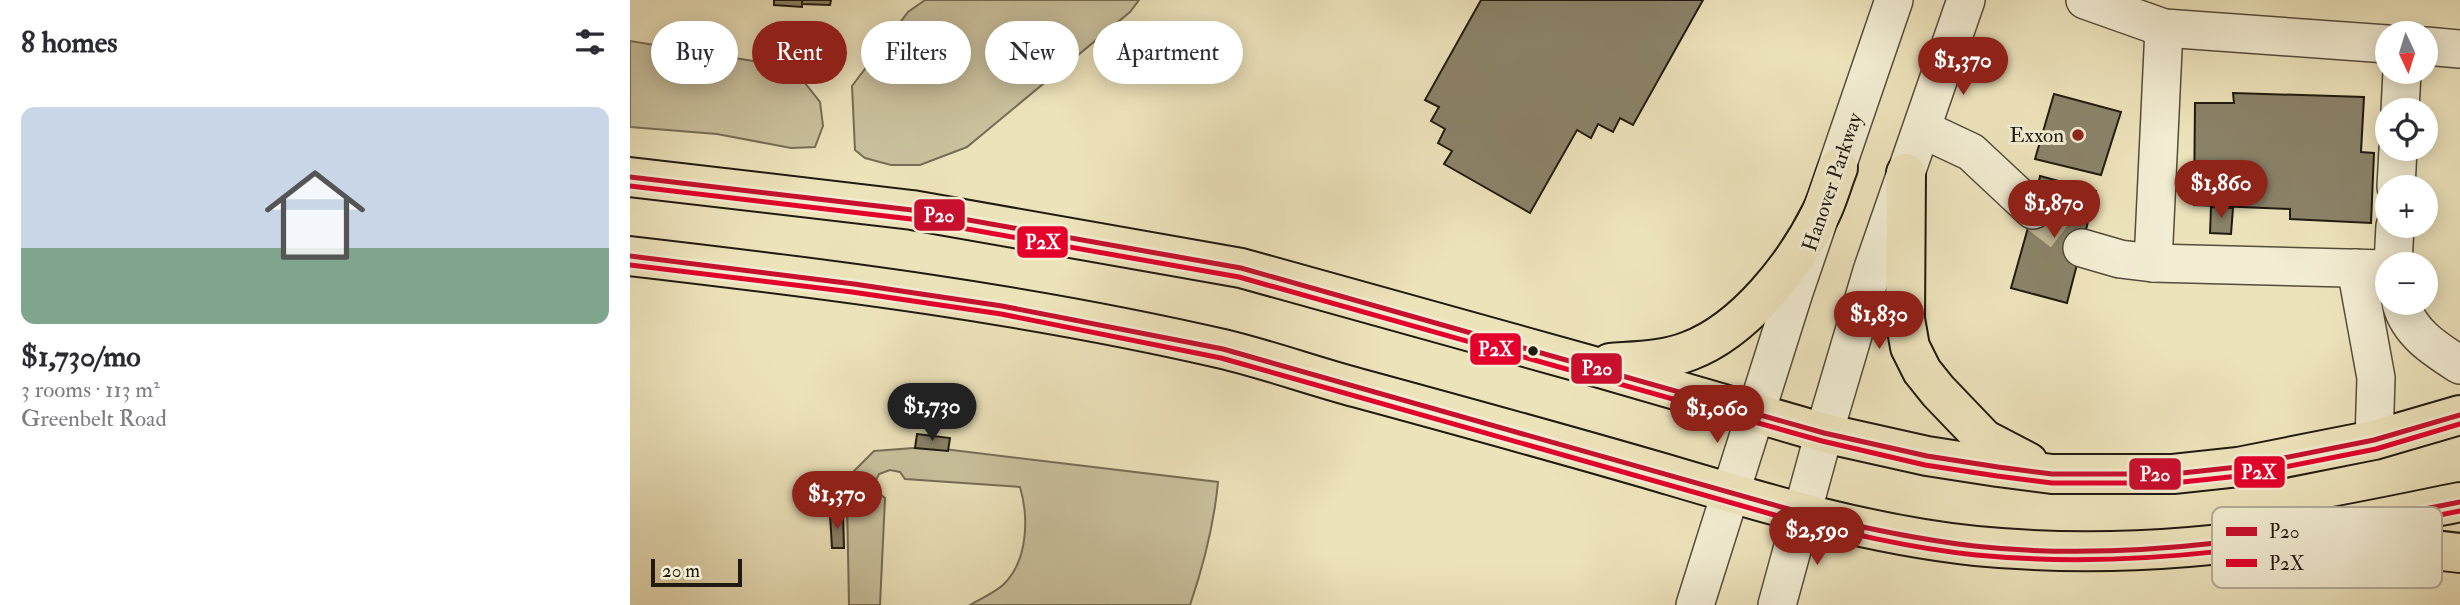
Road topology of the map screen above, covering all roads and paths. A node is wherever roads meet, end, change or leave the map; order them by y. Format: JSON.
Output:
{"nodes":[{"id":1,"x":1894,"y":0,"type":"edge"},
{"id":2,"x":1966,"y":0,"type":"edge"},
{"id":3,"x":2085,"y":0,"type":"edge"},
{"id":4,"x":2164,"y":28,"type":"junction"},
{"id":5,"x":2375,"y":43,"type":"edge"},
{"id":6,"x":2438,"y":47,"type":"edge"},
{"id":7,"x":2460,"y":49,"type":"edge"},
{"id":8,"x":1922,"y":129,"type":"junction"},
{"id":9,"x":1838,"y":168,"type":"junction"},
{"id":10,"x":1906,"y":173,"type":"junction"},
{"id":11,"x":630,"y":177,"type":"edge"},
{"id":12,"x":2033,"y":210,"type":"tunnel mouth"},
{"id":13,"x":2082,"y":248,"type":"tunnel mouth"},
{"id":14,"x":630,"y":256,"type":"edge"},
{"id":15,"x":2153,"y":263,"type":"junction"},
{"id":16,"x":2372,"y":268,"type":"edge"},
{"id":17,"x":2404,"y":315,"type":"edge"},
{"id":18,"x":1586,"y":364,"type":"junction"},
{"id":19,"x":2460,"y":365,"type":"edge"},
{"id":20,"x":1757,"y":413,"type":"junction"},
{"id":21,"x":2460,"y":415,"type":"edge"},
{"id":22,"x":1824,"y":433,"type":"junction"},
{"id":23,"x":2374,"y":440,"type":"junction"},
{"id":24,"x":2052,"y":474,"type":"junction"},
{"id":25,"x":1731,"y":494,"type":"junction"},
{"id":26,"x":2460,"y":502,"type":"edge"},
{"id":27,"x":2434,"y":507,"type":"edge"},
{"id":28,"x":1802,"y":514,"type":"junction"},
{"id":29,"x":2212,"y":543,"type":"edge"},
{"id":30,"x":2442,"y":551,"type":"edge"},
{"id":31,"x":2460,"y":553,"type":"edge"},
{"id":32,"x":1695,"y":605,"type":"edge"},
{"id":33,"x":1777,"y":605,"type":"edge"}],
"edges":[{"from":1,"to":9,"type":"street","name":"Hanover Parkway"},
{"from":2,"to":8,"type":"street"},
{"from":3,"to":4,"type":"street"},
{"from":4,"to":5,"type":"street"},
{"from":4,"to":15,"type":"street"},
{"from":6,"to":7,"type":"street"},
{"from":8,"to":10,"type":"street"},
{"from":8,"to":12,"type":"street"},
{"from":9,"to":18,"type":"main road"},
{"from":9,"to":20,"type":"street","name":"Hanover Parkway"},
{"from":10,"to":22,"type":"street"},
{"from":10,"to":24,"type":"main road"},
{"from":11,"to":18,"type":"main road"},
{"from":13,"to":15,"type":"street"},
{"from":14,"to":25,"type":"main road"},
{"from":15,"to":16,"type":"street"},
{"from":16,"to":23,"type":"street"},
{"from":17,"to":19,"type":"street"},
{"from":18,"to":20,"type":"main road"},
{"from":20,"to":22,"type":"main road"},
{"from":20,"to":25,"type":"street","name":"Hanover Parkway"},
{"from":21,"to":23,"type":"main road"},
{"from":22,"to":24,"type":"main road"},
{"from":22,"to":28,"type":"street"},
{"from":23,"to":24,"type":"main road"},
{"from":25,"to":28,"type":"main road"},
{"from":25,"to":32,"type":"street","name":"Hanover Parkway"},
{"from":26,"to":27,"type":"main road"},
{"from":28,"to":29,"type":"main road"},
{"from":28,"to":33,"type":"street"},
{"from":30,"to":31,"type":"main road"}]}
